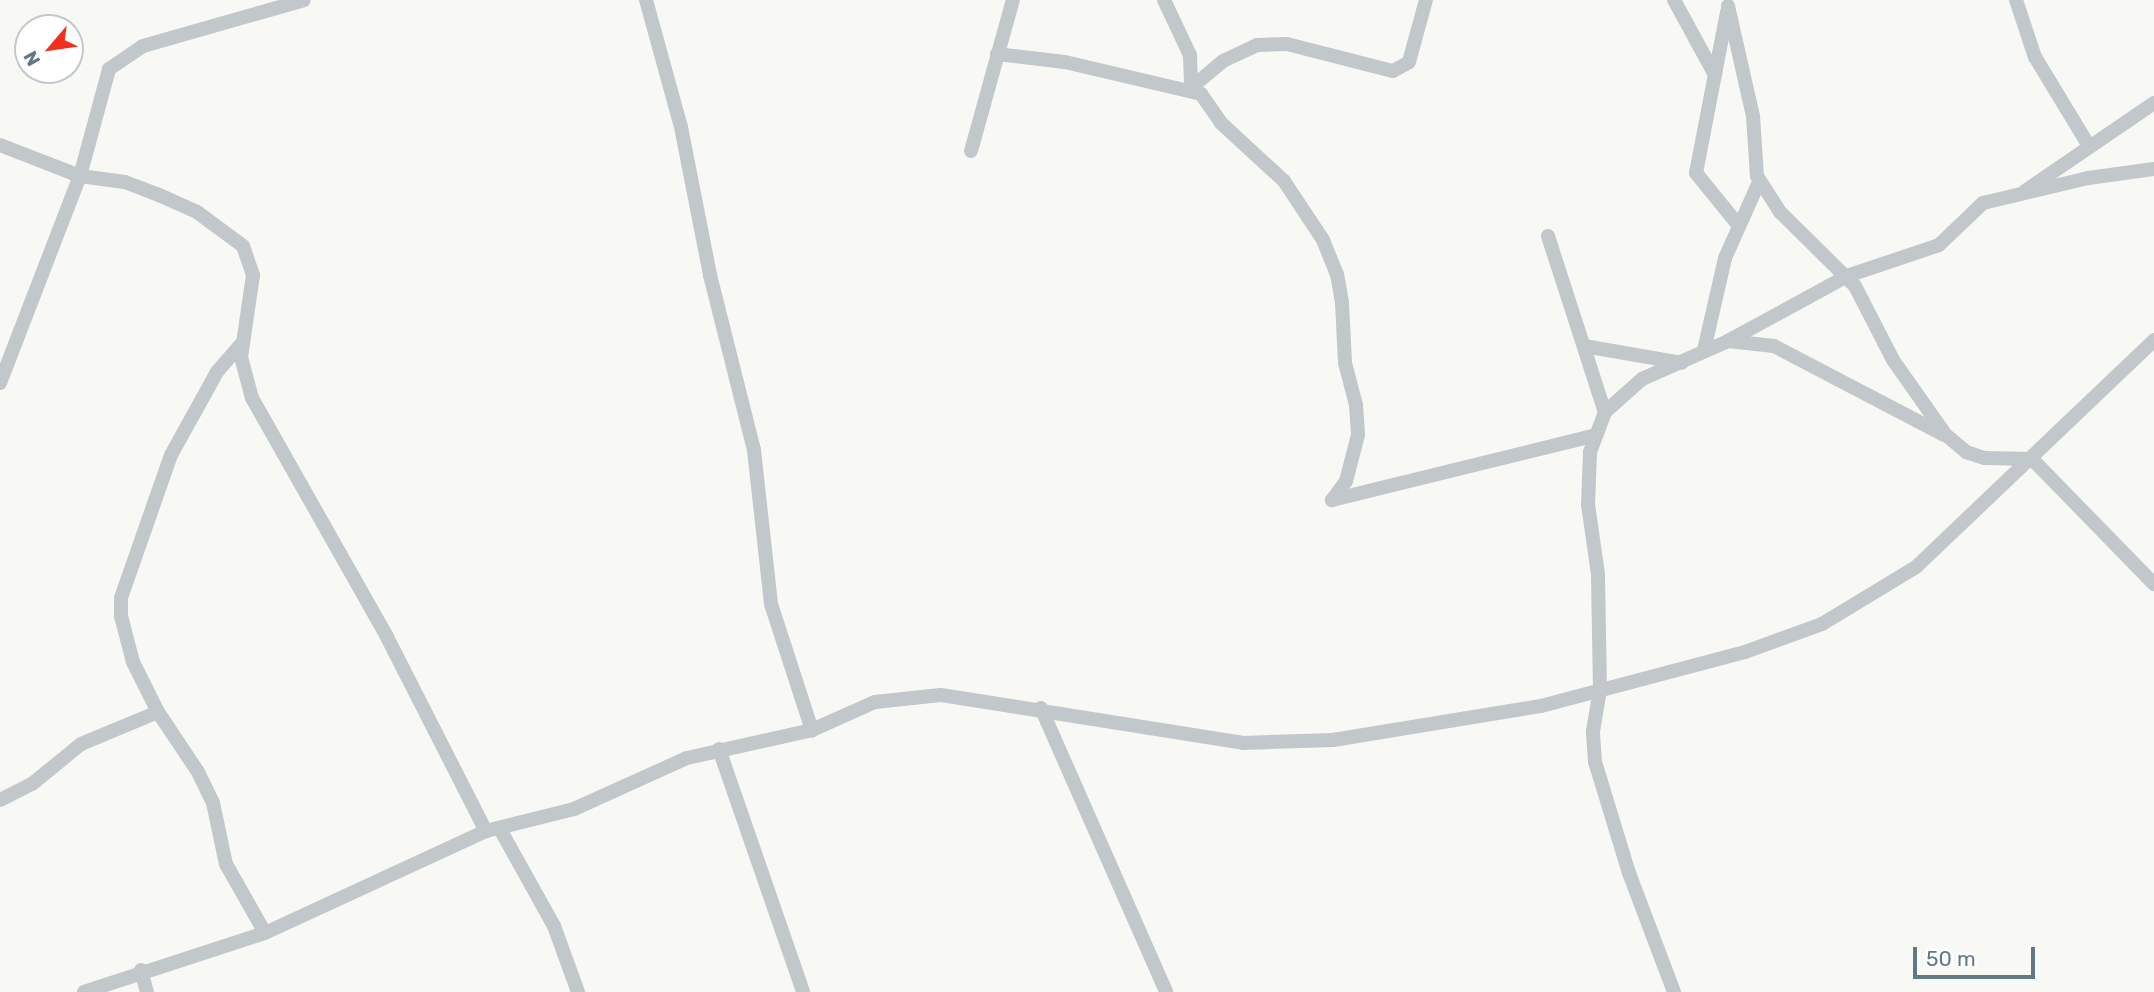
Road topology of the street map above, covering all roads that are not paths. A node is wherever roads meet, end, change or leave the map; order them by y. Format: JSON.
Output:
{"nodes":[{"id":1,"x":304,"y":0,"type":"edge"},
{"id":2,"x":646,"y":0,"type":"edge"},
{"id":3,"x":1013,"y":0,"type":"edge"},
{"id":4,"x":1164,"y":0,"type":"edge"},
{"id":5,"x":1426,"y":0,"type":"edge"},
{"id":6,"x":1674,"y":0,"type":"edge"},
{"id":7,"x":2016,"y":0,"type":"edge"},
{"id":8,"x":1728,"y":3,"type":"edge"},
{"id":9,"x":997,"y":54,"type":"junction"},
{"id":10,"x":1715,"y":75,"type":"junction"},
{"id":11,"x":1192,"y":89,"type":"junction"},
{"id":12,"x":2154,"y":103,"type":"edge"},
{"id":13,"x":0,"y":145,"type":"edge"},
{"id":14,"x":2089,"y":146,"type":"junction"},
{"id":15,"x":971,"y":151,"type":"dead end"},
{"id":16,"x":2154,"y":169,"type":"edge"},
{"id":17,"x":80,"y":176,"type":"junction"},
{"id":18,"x":1759,"y":182,"type":"junction"},
{"id":19,"x":2017,"y":196,"type":"junction"},
{"id":20,"x":1739,"y":226,"type":"junction"},
{"id":21,"x":1548,"y":236,"type":"dead end"},
{"id":22,"x":1847,"y":276,"type":"junction"},
{"id":23,"x":2154,"y":340,"type":"edge"},
{"id":24,"x":244,"y":341,"type":"junction"},
{"id":25,"x":1728,"y":341,"type":"junction"},
{"id":26,"x":1584,"y":346,"type":"junction"},
{"id":27,"x":1704,"y":350,"type":"junction"},
{"id":28,"x":1682,"y":363,"type":"junction"},
{"id":29,"x":0,"y":383,"type":"edge"},
{"id":30,"x":1605,"y":412,"type":"junction"},
{"id":31,"x":1596,"y":435,"type":"junction"},
{"id":32,"x":1946,"y":435,"type":"junction"},
{"id":33,"x":2032,"y":459,"type":"junction"},
{"id":34,"x":2154,"y":583,"type":"edge"},
{"id":35,"x":1600,"y":690,"type":"junction"},
{"id":36,"x":1041,"y":708,"type":"junction"},
{"id":37,"x":158,"y":712,"type":"junction"},
{"id":38,"x":812,"y":730,"type":"junction"},
{"id":39,"x":719,"y":749,"type":"junction"},
{"id":40,"x":0,"y":800,"type":"edge"},
{"id":41,"x":493,"y":830,"type":"junction"},
{"id":42,"x":265,"y":933,"type":"junction"},
{"id":43,"x":141,"y":970,"type":"junction"},
{"id":44,"x":84,"y":992,"type":"edge"},
{"id":45,"x":147,"y":992,"type":"edge"},
{"id":46,"x":578,"y":992,"type":"edge"},
{"id":47,"x":803,"y":992,"type":"edge"},
{"id":48,"x":1166,"y":992,"type":"edge"},
{"id":49,"x":1674,"y":992,"type":"edge"}],
"edges":[{"from":1,"to":17,"type":"street"},
{"from":2,"to":38,"type":"street"},
{"from":3,"to":9,"type":"street"},
{"from":4,"to":11,"type":"street"},
{"from":5,"to":11,"type":"street"},
{"from":6,"to":10,"type":"street"},
{"from":7,"to":14,"type":"street"},
{"from":8,"to":10,"type":"street"},
{"from":8,"to":18,"type":"street"},
{"from":9,"to":11,"type":"street"},
{"from":9,"to":15,"type":"street"},
{"from":10,"to":20,"type":"street"},
{"from":11,"to":31,"type":"street"},
{"from":12,"to":14,"type":"street"},
{"from":13,"to":17,"type":"street"},
{"from":14,"to":19,"type":"street"},
{"from":16,"to":19,"type":"street"},
{"from":17,"to":24,"type":"street"},
{"from":17,"to":29,"type":"street"},
{"from":18,"to":20,"type":"street"},
{"from":18,"to":22,"type":"street"},
{"from":19,"to":22,"type":"street"},
{"from":20,"to":27,"type":"street"},
{"from":21,"to":26,"type":"street"},
{"from":22,"to":25,"type":"street"},
{"from":22,"to":32,"type":"street"},
{"from":23,"to":33,"type":"street"},
{"from":24,"to":37,"type":"street"},
{"from":24,"to":41,"type":"street"},
{"from":25,"to":27,"type":"street"},
{"from":25,"to":32,"type":"street"},
{"from":26,"to":28,"type":"street"},
{"from":26,"to":30,"type":"street"},
{"from":27,"to":28,"type":"street"},
{"from":28,"to":30,"type":"street"},
{"from":30,"to":31,"type":"street"},
{"from":31,"to":35,"type":"street"},
{"from":32,"to":33,"type":"street"},
{"from":33,"to":34,"type":"street"},
{"from":33,"to":35,"type":"street"},
{"from":35,"to":36,"type":"street"},
{"from":35,"to":49,"type":"street"},
{"from":36,"to":38,"type":"street"},
{"from":36,"to":48,"type":"street"},
{"from":37,"to":40,"type":"street"},
{"from":37,"to":42,"type":"street"},
{"from":38,"to":39,"type":"street"},
{"from":39,"to":41,"type":"street"},
{"from":39,"to":47,"type":"street"},
{"from":41,"to":42,"type":"street"},
{"from":41,"to":46,"type":"street"},
{"from":42,"to":43,"type":"street"},
{"from":43,"to":44,"type":"street"},
{"from":43,"to":45,"type":"street"}]}
